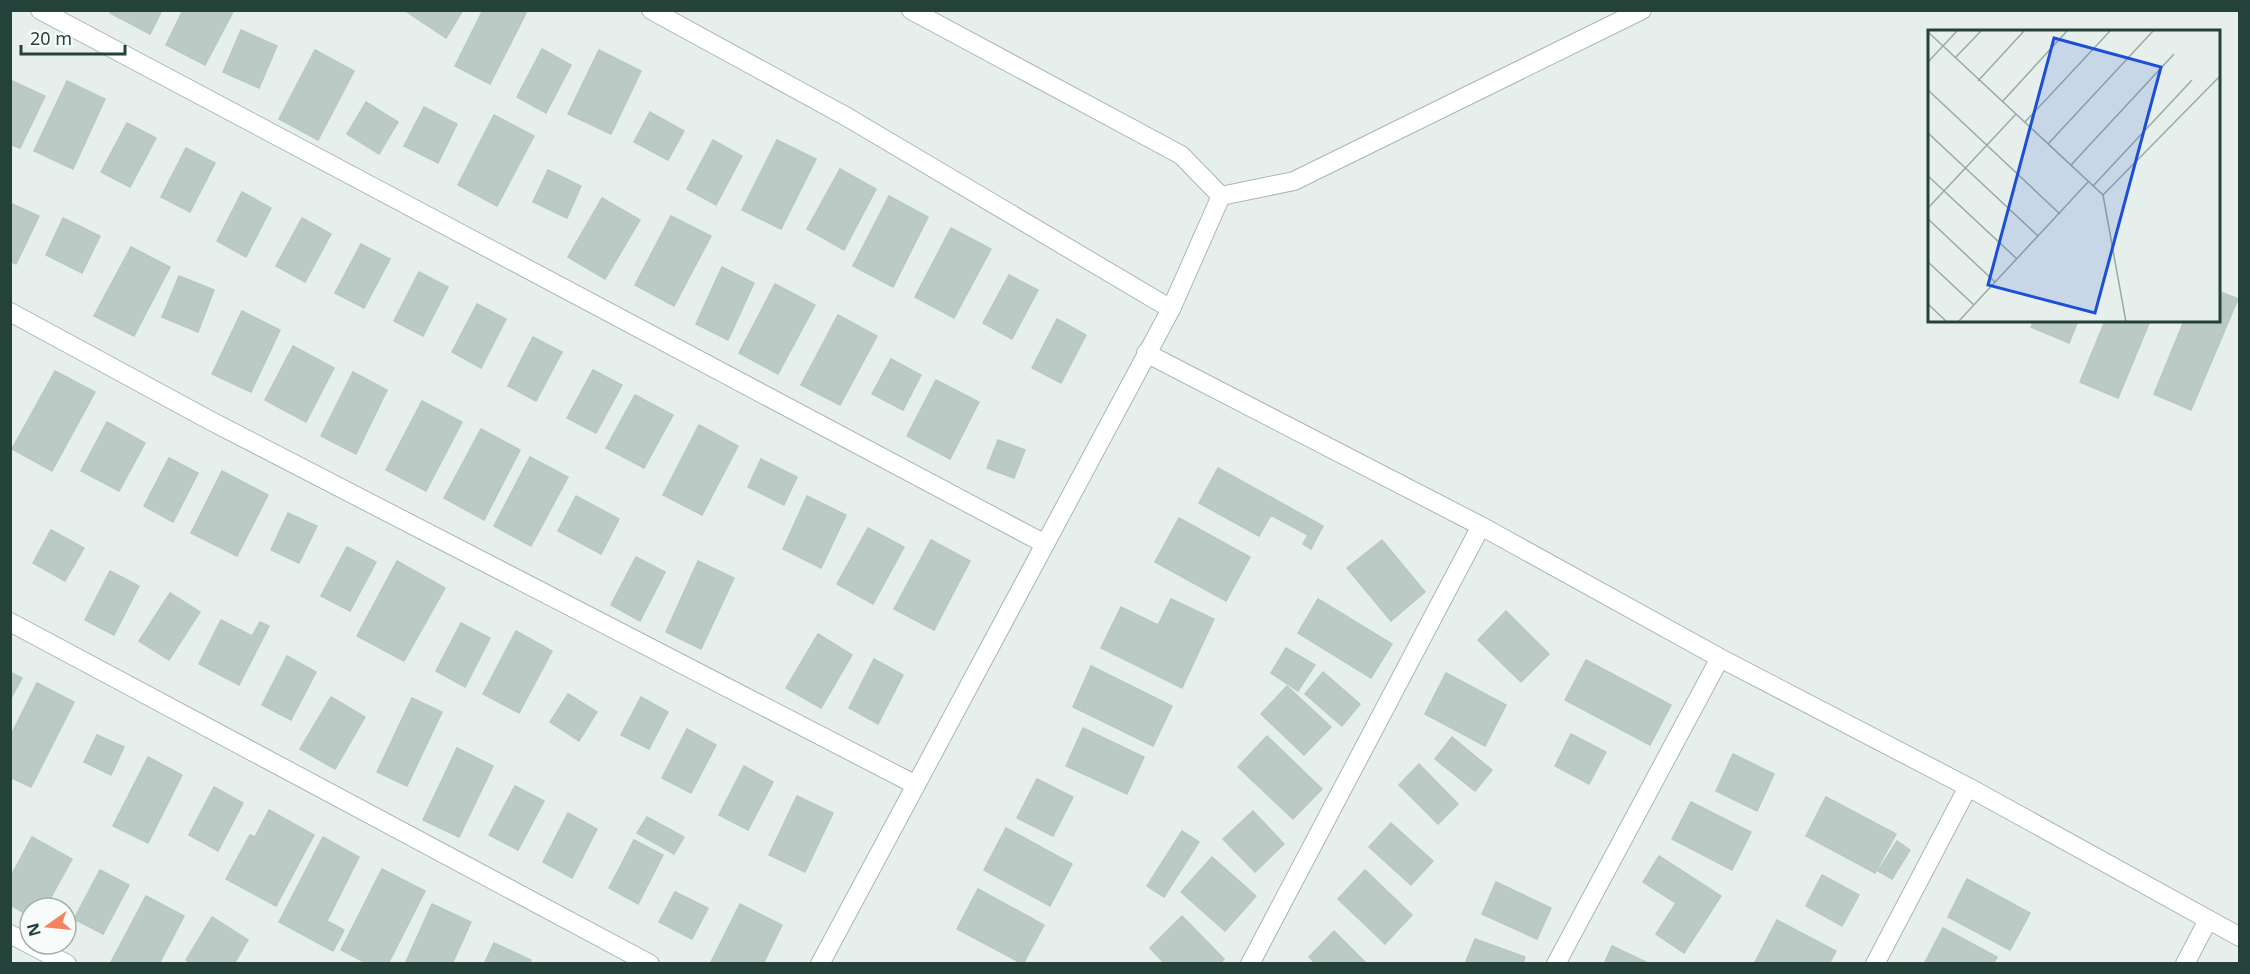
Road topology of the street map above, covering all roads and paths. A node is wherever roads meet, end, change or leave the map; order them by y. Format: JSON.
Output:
{"nodes":[{"id":1,"x":40,"y":10,"type":"edge"},
{"id":2,"x":651,"y":10,"type":"edge"},
{"id":3,"x":911,"y":10,"type":"edge"},
{"id":4,"x":1642,"y":10,"type":"edge"},
{"id":5,"x":1221,"y":196,"type":"junction"},
{"id":6,"x":1171,"y":309,"type":"junction"},
{"id":7,"x":10,"y":312,"type":"edge"},
{"id":8,"x":1146,"y":353,"type":"junction"},
{"id":9,"x":1481,"y":526,"type":"junction"},
{"id":10,"x":1045,"y":544,"type":"junction"},
{"id":11,"x":10,"y":622,"type":"edge"},
{"id":12,"x":1720,"y":658,"type":"junction"},
{"id":13,"x":916,"y":785,"type":"junction"},
{"id":14,"x":1968,"y":787,"type":"junction"},
{"id":15,"x":2208,"y":920,"type":"junction"},
{"id":16,"x":10,"y":934,"type":"edge"},
{"id":17,"x":2240,"y":937,"type":"edge"},
{"id":18,"x":67,"y":963,"type":"edge"},
{"id":19,"x":650,"y":963,"type":"edge"},
{"id":20,"x":820,"y":963,"type":"edge"},
{"id":21,"x":1250,"y":963,"type":"edge"},
{"id":22,"x":1556,"y":963,"type":"edge"},
{"id":23,"x":1875,"y":963,"type":"edge"},
{"id":24,"x":2185,"y":963,"type":"edge"}],
"edges":[{"from":1,"to":10,"type":"street"},
{"from":2,"to":6,"type":"street"},
{"from":3,"to":5,"type":"street"},
{"from":4,"to":5,"type":"street"},
{"from":5,"to":6,"type":"street"},
{"from":6,"to":8,"type":"street"},
{"from":7,"to":13,"type":"street"},
{"from":8,"to":9,"type":"street"},
{"from":8,"to":10,"type":"street"},
{"from":9,"to":12,"type":"street"},
{"from":9,"to":21,"type":"street"},
{"from":10,"to":13,"type":"street"},
{"from":11,"to":19,"type":"street"},
{"from":12,"to":14,"type":"street"},
{"from":12,"to":22,"type":"street"},
{"from":13,"to":20,"type":"street"},
{"from":14,"to":15,"type":"street"},
{"from":14,"to":23,"type":"street"},
{"from":15,"to":17,"type":"street"},
{"from":15,"to":24,"type":"street"},
{"from":16,"to":18,"type":"street"}]}
